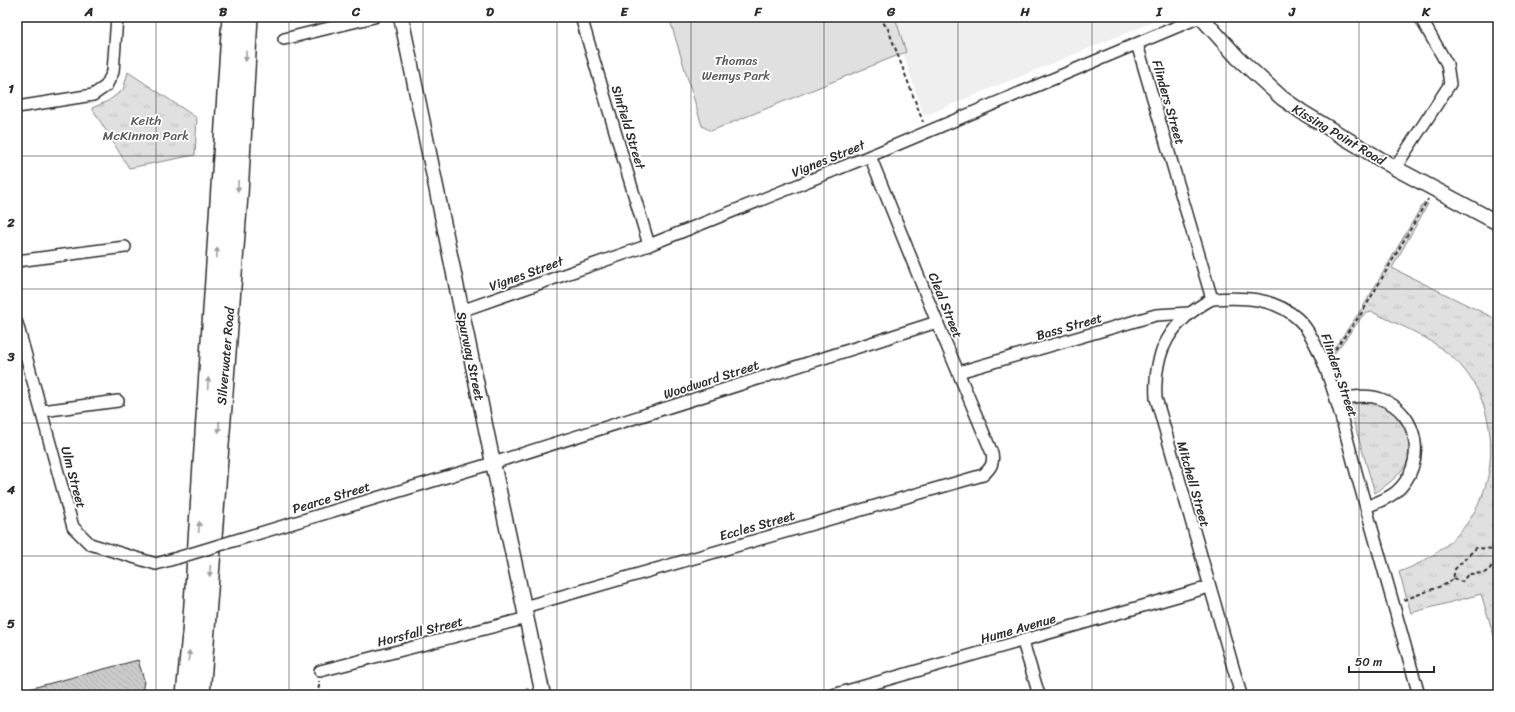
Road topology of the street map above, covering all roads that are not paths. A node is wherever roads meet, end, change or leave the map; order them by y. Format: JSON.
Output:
{"nodes":[{"id":1,"x":117,"y":17,"type":"edge"},
{"id":2,"x":232,"y":17,"type":"edge"},
{"id":3,"x":248,"y":17,"type":"edge"},
{"id":4,"x":374,"y":17,"type":"edge"},
{"id":5,"x":401,"y":17,"type":"edge"},
{"id":6,"x":581,"y":17,"type":"edge"},
{"id":7,"x":1200,"y":17,"type":"edge"},
{"id":8,"x":1420,"y":17,"type":"edge"},
{"id":9,"x":284,"y":39,"type":"dead end"},
{"id":10,"x":1137,"y":44,"type":"junction"},
{"id":11,"x":17,"y":107,"type":"edge"},
{"id":12,"x":870,"y":156,"type":"junction"},
{"id":13,"x":1395,"y":168,"type":"junction"},
{"id":14,"x":1498,"y":223,"type":"edge"},
{"id":15,"x":649,"y":245,"type":"junction"},
{"id":16,"x":125,"y":247,"type":"dead end"},
{"id":17,"x":17,"y":261,"type":"edge"},
{"id":18,"x":1212,"y":299,"type":"junction"},
{"id":19,"x":461,"y":311,"type":"junction"},
{"id":20,"x":1189,"y":313,"type":"junction"},
{"id":21,"x":937,"y":322,"type":"junction"},
{"id":22,"x":17,"y":323,"type":"edge"},
{"id":23,"x":959,"y":372,"type":"junction"},
{"id":24,"x":1335,"y":400,"type":"junction"},
{"id":25,"x":118,"y":401,"type":"dead end"},
{"id":26,"x":42,"y":412,"type":"junction"},
{"id":27,"x":493,"y":463,"type":"junction"},
{"id":28,"x":993,"y":464,"type":"joint"},
{"id":29,"x":1366,"y":507,"type":"junction"},
{"id":30,"x":177,"y":558,"type":"joint"},
{"id":31,"x":1209,"y":587,"type":"junction"},
{"id":32,"x":526,"y":613,"type":"junction"},
{"id":33,"x":1023,"y":642,"type":"junction"},
{"id":34,"x":320,"y":671,"type":"dead end"},
{"id":35,"x":186,"y":695,"type":"edge"},
{"id":36,"x":200,"y":695,"type":"edge"},
{"id":37,"x":544,"y":695,"type":"edge"},
{"id":38,"x":833,"y":695,"type":"edge"},
{"id":39,"x":1039,"y":695,"type":"edge"},
{"id":40,"x":1241,"y":695,"type":"edge"},
{"id":41,"x":1419,"y":695,"type":"edge"}],
"edges":[{"from":1,"to":11,"type":"street"},
{"from":35,"to":2,"type":"highway","name":"Silverwater Road","one_way":true},
{"from":3,"to":36,"type":"highway","name":"Silverwater Road","one_way":true},
{"from":4,"to":9,"type":"street"},
{"from":5,"to":19,"type":"street","name":"Spurway Street"},
{"from":6,"to":15,"type":"street","name":"Sinfield Street"},
{"from":7,"to":10,"type":"street","name":"Vignes Street"},
{"from":7,"to":13,"type":"street","name":"Kissing Point Road"},
{"from":8,"to":13,"type":"street"},
{"from":10,"to":12,"type":"street","name":"Vignes Street"},
{"from":10,"to":18,"type":"street","name":"Flinders Street"},
{"from":12,"to":15,"type":"street","name":"Vignes Street"},
{"from":12,"to":21,"type":"street","name":"Cleal Street"},
{"from":13,"to":14,"type":"street","name":"Kissing Point Road"},
{"from":15,"to":19,"type":"street","name":"Vignes Street"},
{"from":16,"to":17,"type":"street"},
{"from":18,"to":20,"type":"street","name":"Mitchell Street"},
{"from":18,"to":24,"type":"street","name":"Flinders Street"},
{"from":19,"to":27,"type":"street","name":"Spurway Street"},
{"from":20,"to":23,"type":"street","name":"Bass Street"},
{"from":20,"to":31,"type":"street","name":"Mitchell Street"},
{"from":21,"to":23,"type":"street","name":"Cleal Street"},
{"from":21,"to":27,"type":"street","name":"Woodward Street"},
{"from":22,"to":26,"type":"street","name":"Ulm Street"},
{"from":23,"to":28,"type":"street","name":"Cleal Street"},
{"from":24,"to":29,"type":"street","name":"Flinders Street"},
{"from":24,"to":29,"type":"street"},
{"from":25,"to":26,"type":"street"},
{"from":26,"to":30,"type":"street","name":"Ulm Street"},
{"from":27,"to":30,"type":"street","name":"Pearce Street","bridge":true},
{"from":27,"to":32,"type":"street","name":"Spurway Street"},
{"from":28,"to":32,"type":"street","name":"Eccles Street"},
{"from":29,"to":41,"type":"street","name":"Flinders Street"},
{"from":31,"to":33,"type":"street","name":"Hume Avenue"},
{"from":31,"to":40,"type":"street","name":"Mitchell Street"},
{"from":32,"to":34,"type":"street","name":"Horsfall Street"},
{"from":32,"to":37,"type":"street","name":"Spurway Street"},
{"from":33,"to":38,"type":"street","name":"Hume Avenue"},
{"from":33,"to":39,"type":"street"}]}
